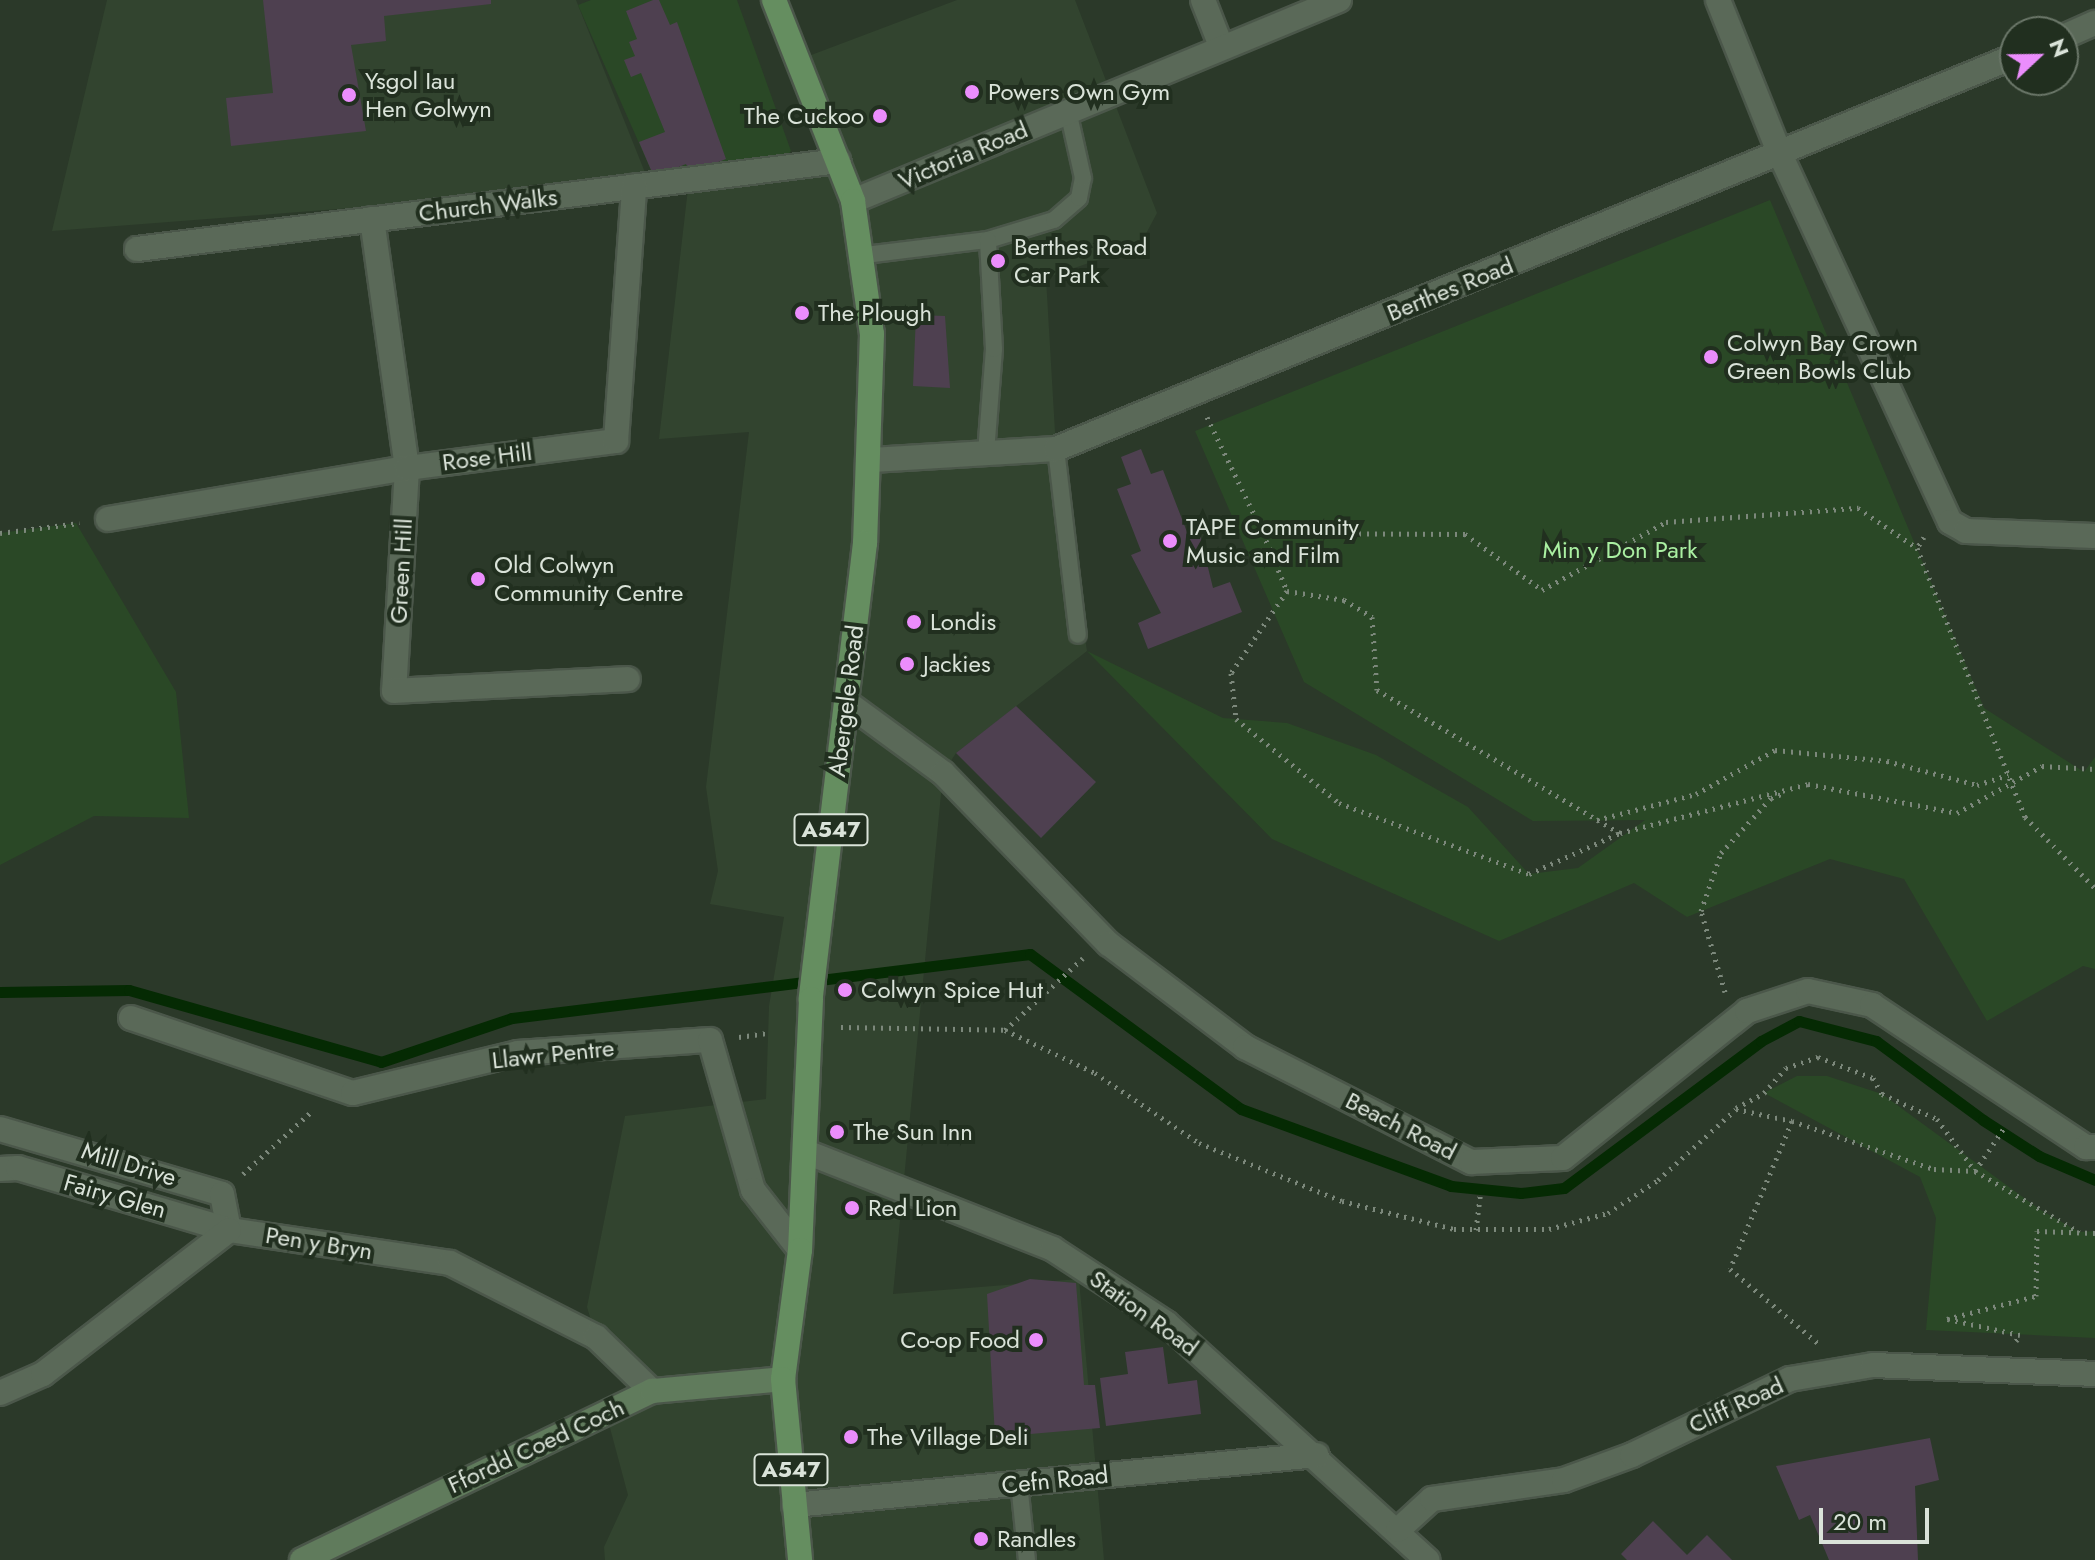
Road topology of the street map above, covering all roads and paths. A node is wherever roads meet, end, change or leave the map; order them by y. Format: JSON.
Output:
{"nodes":[{"id":1,"x":774,"y":0,"type":"edge"},
{"id":2,"x":1203,"y":0,"type":"edge"},
{"id":3,"x":1339,"y":0,"type":"edge"},
{"id":4,"x":1718,"y":0,"type":"edge"},
{"id":5,"x":1221,"y":46,"type":"junction"},
{"id":6,"x":1999,"y":63,"type":"edge"},
{"id":7,"x":1068,"y":111,"type":"junction"},
{"id":8,"x":1780,"y":154,"type":"junction"},
{"id":9,"x":839,"y":161,"type":"junction"},
{"id":10,"x":634,"y":187,"type":"junction"},
{"id":11,"x":853,"y":201,"type":"junction"},
{"id":12,"x":372,"y":219,"type":"junction"},
{"id":13,"x":988,"y":240,"type":"junction"},
{"id":14,"x":137,"y":249,"type":"dead end"},
{"id":15,"x":865,"y":255,"type":"junction"},
{"id":16,"x":1196,"y":392,"type":"junction"},
{"id":17,"x":1056,"y":449,"type":"junction"},
{"id":18,"x":986,"y":453,"type":"junction"},
{"id":19,"x":871,"y":460,"type":"junction"},
{"id":20,"x":407,"y":468,"type":"junction"},
{"id":21,"x":1942,"y":509,"type":"junction"},
{"id":22,"x":108,"y":519,"type":"joint"},
{"id":23,"x":0,"y":533,"type":"edge"},
{"id":24,"x":1263,"y":533,"type":"junction"},
{"id":25,"x":2095,"y":536,"type":"edge"},
{"id":26,"x":1917,"y":548,"type":"junction"},
{"id":27,"x":1287,"y":591,"type":"junction"},
{"id":28,"x":1078,"y":635,"type":"dead end"},
{"id":29,"x":628,"y":679,"type":"dead end"},
{"id":30,"x":846,"y":702,"type":"junction"},
{"id":31,"x":2095,"y":769,"type":"edge"},
{"id":32,"x":2008,"y":775,"type":"junction"},
{"id":33,"x":1808,"y":784,"type":"junction"},
{"id":34,"x":2012,"y":786,"type":"junction"},
{"id":35,"x":1597,"y":820,"type":"junction"},
{"id":36,"x":1620,"y":833,"type":"junction"},
{"id":37,"x":2095,"y":888,"type":"edge"},
{"id":38,"x":1074,"y":962,"type":"dead end"},
{"id":39,"x":131,"y":1018,"type":"dead end"},
{"id":40,"x":1736,"y":1020,"type":"junction"},
{"id":41,"x":841,"y":1027,"type":"dead end"},
{"id":42,"x":353,"y":1093,"type":"junction"},
{"id":43,"x":1736,"y":1109,"type":"dead end"},
{"id":44,"x":1792,"y":1121,"type":"dead end"},
{"id":45,"x":0,"y":1129,"type":"edge"},
{"id":46,"x":2095,"y":1147,"type":"edge"},
{"id":47,"x":806,"y":1152,"type":"junction"},
{"id":48,"x":1988,"y":1152,"type":"dead end"},
{"id":49,"x":0,"y":1169,"type":"edge"},
{"id":50,"x":1975,"y":1171,"type":"junction"},
{"id":51,"x":222,"y":1194,"type":"junction"},
{"id":52,"x":229,"y":1230,"type":"junction"},
{"id":53,"x":2079,"y":1232,"type":"junction"},
{"id":54,"x":2095,"y":1233,"type":"edge"},
{"id":55,"x":800,"y":1250,"type":"junction"},
{"id":56,"x":2002,"y":1367,"type":"junction"},
{"id":57,"x":2095,"y":1374,"type":"edge"},
{"id":58,"x":783,"y":1379,"type":"junction"},
{"id":59,"x":652,"y":1391,"type":"junction"},
{"id":60,"x":0,"y":1393,"type":"edge"},
{"id":61,"x":1317,"y":1455,"type":"junction"},
{"id":62,"x":1019,"y":1483,"type":"junction"},
{"id":63,"x":794,"y":1505,"type":"junction"},
{"id":64,"x":1398,"y":1530,"type":"junction"},
{"id":65,"x":302,"y":1560,"type":"edge"},
{"id":66,"x":800,"y":1560,"type":"edge"},
{"id":67,"x":1027,"y":1560,"type":"edge"},
{"id":68,"x":1427,"y":1560,"type":"edge"}],
"edges":[{"from":1,"to":9,"type":"main road","name":"Abergele Road","number":"A547"},
{"from":2,"to":5,"type":"street"},
{"from":3,"to":5,"type":"street","name":"Victoria Road"},
{"from":4,"to":8,"type":"street"},
{"from":5,"to":7,"type":"street","name":"Victoria Road"},
{"from":6,"to":8,"type":"street","name":"Berthes Road"},
{"from":7,"to":11,"type":"street","name":"Victoria Road"},
{"from":7,"to":13,"type":"lane"},
{"from":8,"to":16,"type":"street","name":"Berthes Road"},
{"from":8,"to":21,"type":"street"},
{"from":9,"to":10,"type":"street","name":"Church Walks"},
{"from":9,"to":11,"type":"main road","name":"Abergele Road","number":"A547"},
{"from":10,"to":12,"type":"street","name":"Church Walks"},
{"from":10,"to":20,"type":"street","name":"Rose Hill"},
{"from":11,"to":15,"type":"main road","name":"Abergele Road","number":"A547"},
{"from":12,"to":14,"type":"street","name":"Church Walks"},
{"from":12,"to":20,"type":"street","name":"Green Hill"},
{"from":13,"to":15,"type":"lane"},
{"from":13,"to":18,"type":"lane"},
{"from":15,"to":19,"type":"main road","name":"Abergele Road","number":"A547"},
{"from":16,"to":17,"type":"street","name":"Berthes Road"},
{"from":16,"to":24,"type":"path"},
{"from":17,"to":18,"type":"street","name":"Berthes Road"},
{"from":17,"to":28,"type":"lane"},
{"from":18,"to":19,"type":"street","name":"Berthes Road"},
{"from":19,"to":30,"type":"main road","name":"Abergele Road","number":"A547"},
{"from":20,"to":22,"type":"street","name":"Rose Hill"},
{"from":20,"to":29,"type":"street","name":"Green Hill"},
{"from":21,"to":25,"type":"street"},
{"from":21,"to":26,"type":"path"},
{"from":22,"to":23,"type":"path"},
{"from":24,"to":26,"type":"path"},
{"from":24,"to":27,"type":"path"},
{"from":26,"to":32,"type":"path"},
{"from":27,"to":35,"type":"path"},
{"from":27,"to":36,"type":"path"},
{"from":30,"to":40,"type":"street","name":"Beach Road"},
{"from":30,"to":47,"type":"main road","name":"Abergele Road","number":"A547"},
{"from":31,"to":34,"type":"path"},
{"from":32,"to":34,"type":"path"},
{"from":32,"to":35,"type":"path"},
{"from":33,"to":34,"type":"path"},
{"from":33,"to":36,"type":"path"},
{"from":33,"to":40,"type":"path"},
{"from":34,"to":37,"type":"path"},
{"from":35,"to":36,"type":"path"},
{"from":38,"to":41,"type":"path"},
{"from":39,"to":42,"type":"street"},
{"from":40,"to":46,"type":"street","name":"Beach Road"},
{"from":42,"to":51,"type":"path"},
{"from":42,"to":55,"type":"street","name":"Llawr Pentre"},
{"from":43,"to":50,"type":"path"},
{"from":44,"to":50,"type":"path"},
{"from":45,"to":51,"type":"street","name":"Mill Drive"},
{"from":47,"to":55,"type":"main road","name":"Abergele Road","number":"A547"},
{"from":47,"to":61,"type":"street","name":"Station Road"},
{"from":48,"to":50,"type":"path"},
{"from":49,"to":52,"type":"street","name":"Fairy Glen"},
{"from":50,"to":53,"type":"path"},
{"from":51,"to":52,"type":"street"},
{"from":52,"to":59,"type":"street","name":"Pen y Bryn"},
{"from":52,"to":60,"type":"street"},
{"from":53,"to":54,"type":"path"},
{"from":53,"to":56,"type":"path"},
{"from":55,"to":58,"type":"main road","name":"Abergele Road","number":"A547"},
{"from":56,"to":57,"type":"street","name":"Cliff Road"},
{"from":56,"to":64,"type":"street","name":"Cliff Road"},
{"from":58,"to":59,"type":"street","name":"Ffordd Coed Coch"},
{"from":58,"to":63,"type":"main road","name":"Abergele Road","number":"A547"},
{"from":59,"to":65,"type":"street","name":"Ffordd Coed Coch"},
{"from":61,"to":62,"type":"street","name":"Cefn Road"},
{"from":61,"to":64,"type":"street","name":"Station Road"},
{"from":62,"to":63,"type":"street","name":"Cefn Road"},
{"from":62,"to":67,"type":"lane"},
{"from":63,"to":66,"type":"main road","name":"Abergele Road","number":"A547"},
{"from":64,"to":68,"type":"street","name":"Station Road"}]}
